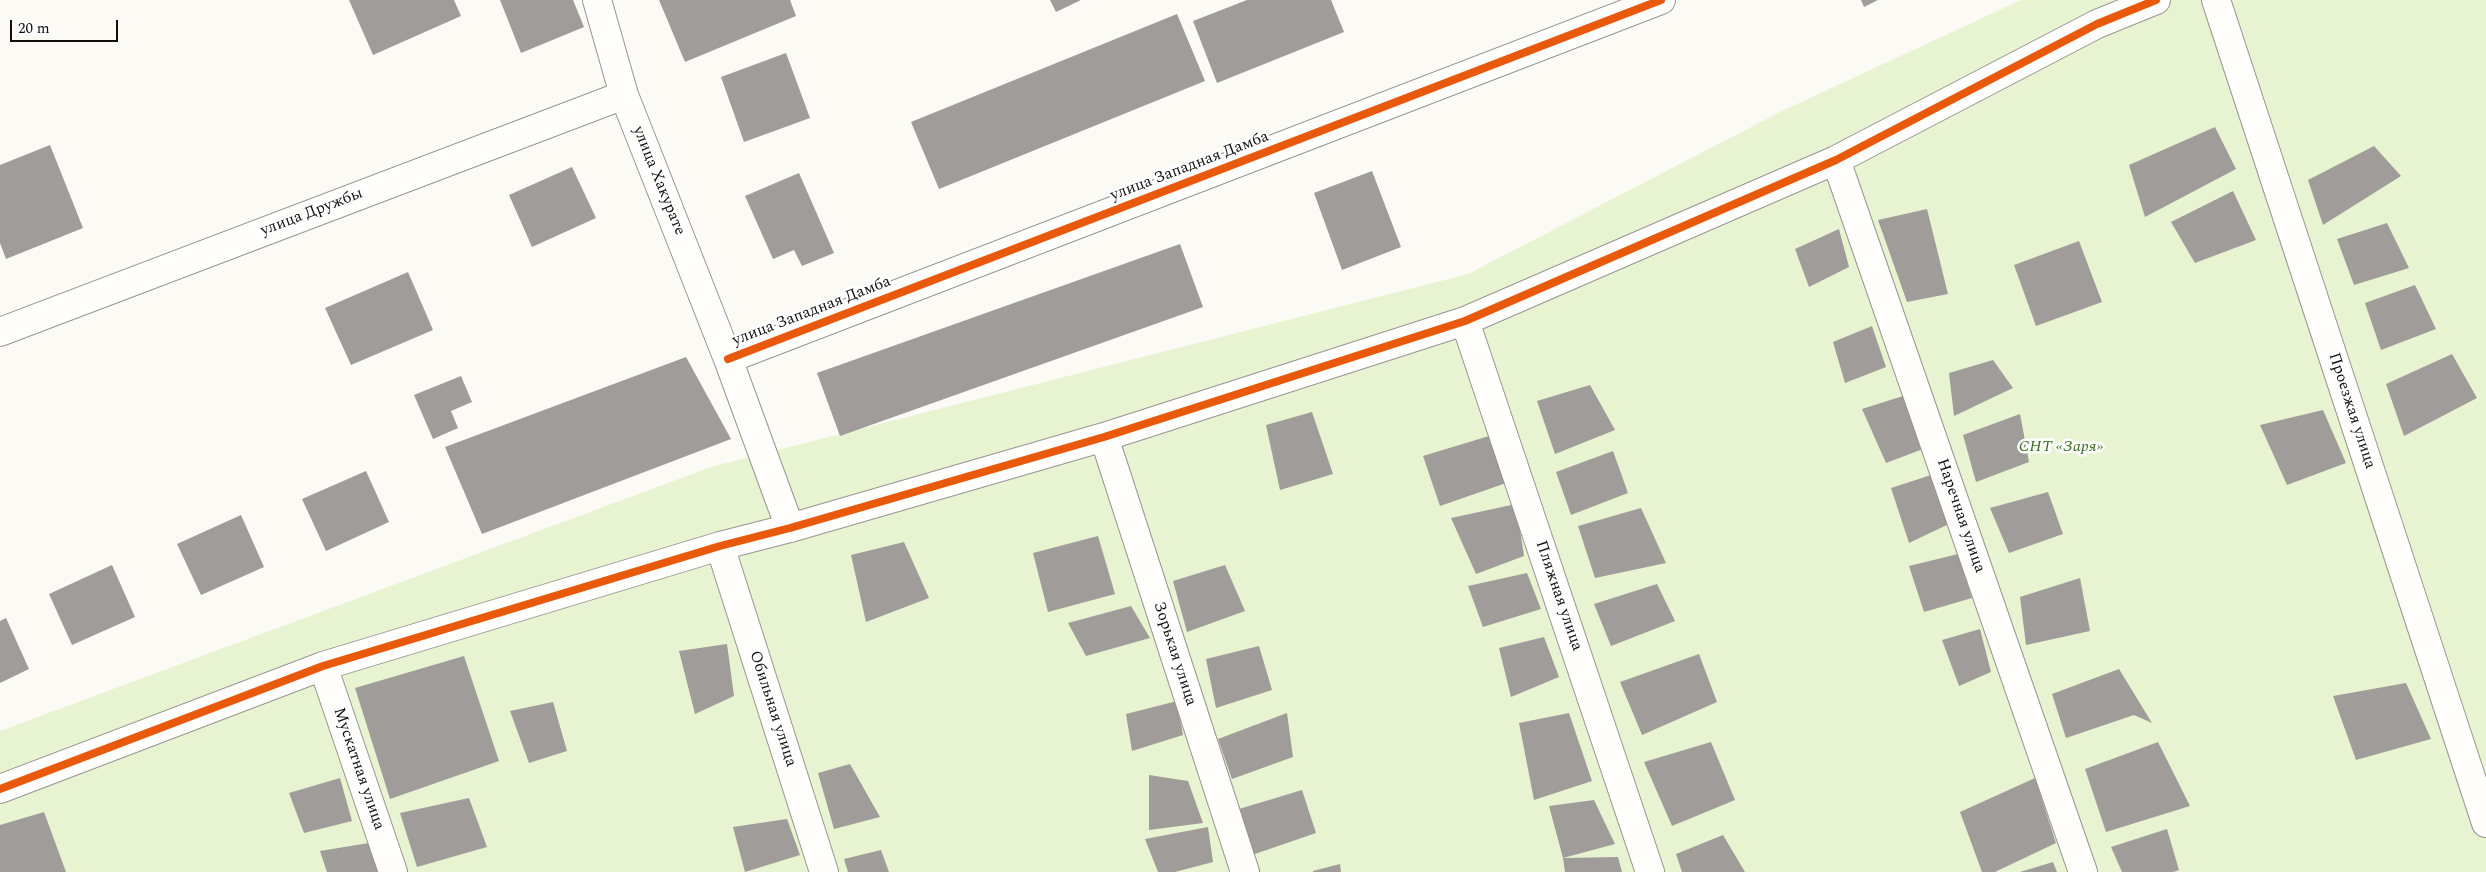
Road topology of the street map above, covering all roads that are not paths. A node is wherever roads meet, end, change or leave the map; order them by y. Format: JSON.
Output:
{"nodes":[{"id":1,"x":597,"y":0,"type":"edge"},
{"id":2,"x":1661,"y":0,"type":"edge"},
{"id":3,"x":2156,"y":0,"type":"edge"},
{"id":4,"x":2216,"y":0,"type":"edge"},
{"id":5,"x":624,"y":95,"type":"junction"},
{"id":6,"x":1836,"y":160,"type":"junction"},
{"id":7,"x":1465,"y":321,"type":"junction"},
{"id":8,"x":0,"y":332,"type":"edge"},
{"id":9,"x":728,"y":359,"type":"junction"},
{"id":10,"x":1104,"y":437,"type":"junction"},
{"id":11,"x":790,"y":528,"type":"junction"},
{"id":12,"x":720,"y":546,"type":"junction"},
{"id":13,"x":323,"y":666,"type":"junction"},
{"id":14,"x":0,"y":789,"type":"edge"},
{"id":15,"x":2486,"y":823,"type":"edge"},
{"id":16,"x":393,"y":872,"type":"edge"},
{"id":17,"x":824,"y":872,"type":"edge"},
{"id":18,"x":1245,"y":872,"type":"edge"},
{"id":19,"x":1650,"y":872,"type":"edge"},
{"id":20,"x":2084,"y":872,"type":"edge"}],
"edges":[{"from":1,"to":5,"type":"street","name":"улица Хакурате"},
{"from":2,"to":9,"type":"street","name":"улица Западная Дамба"},
{"from":3,"to":6,"type":"street"},
{"from":4,"to":15,"type":"street","name":"Проезжая улица"},
{"from":5,"to":8,"type":"street","name":"улица Дружбы"},
{"from":5,"to":9,"type":"street","name":"улица Хакурате"},
{"from":6,"to":7,"type":"street"},
{"from":6,"to":20,"type":"street","name":"Наречная улица"},
{"from":7,"to":10,"type":"street"},
{"from":7,"to":19,"type":"street","name":"Пляжная улица"},
{"from":9,"to":11,"type":"street","name":"улица Хакурате"},
{"from":10,"to":11,"type":"street"},
{"from":10,"to":18,"type":"street","name":"Зорькая улица"},
{"from":11,"to":12,"type":"street"},
{"from":12,"to":13,"type":"street"},
{"from":12,"to":17,"type":"street","name":"Обильная улица"},
{"from":13,"to":14,"type":"street"},
{"from":13,"to":16,"type":"street","name":"Мускатная улица"}]}
